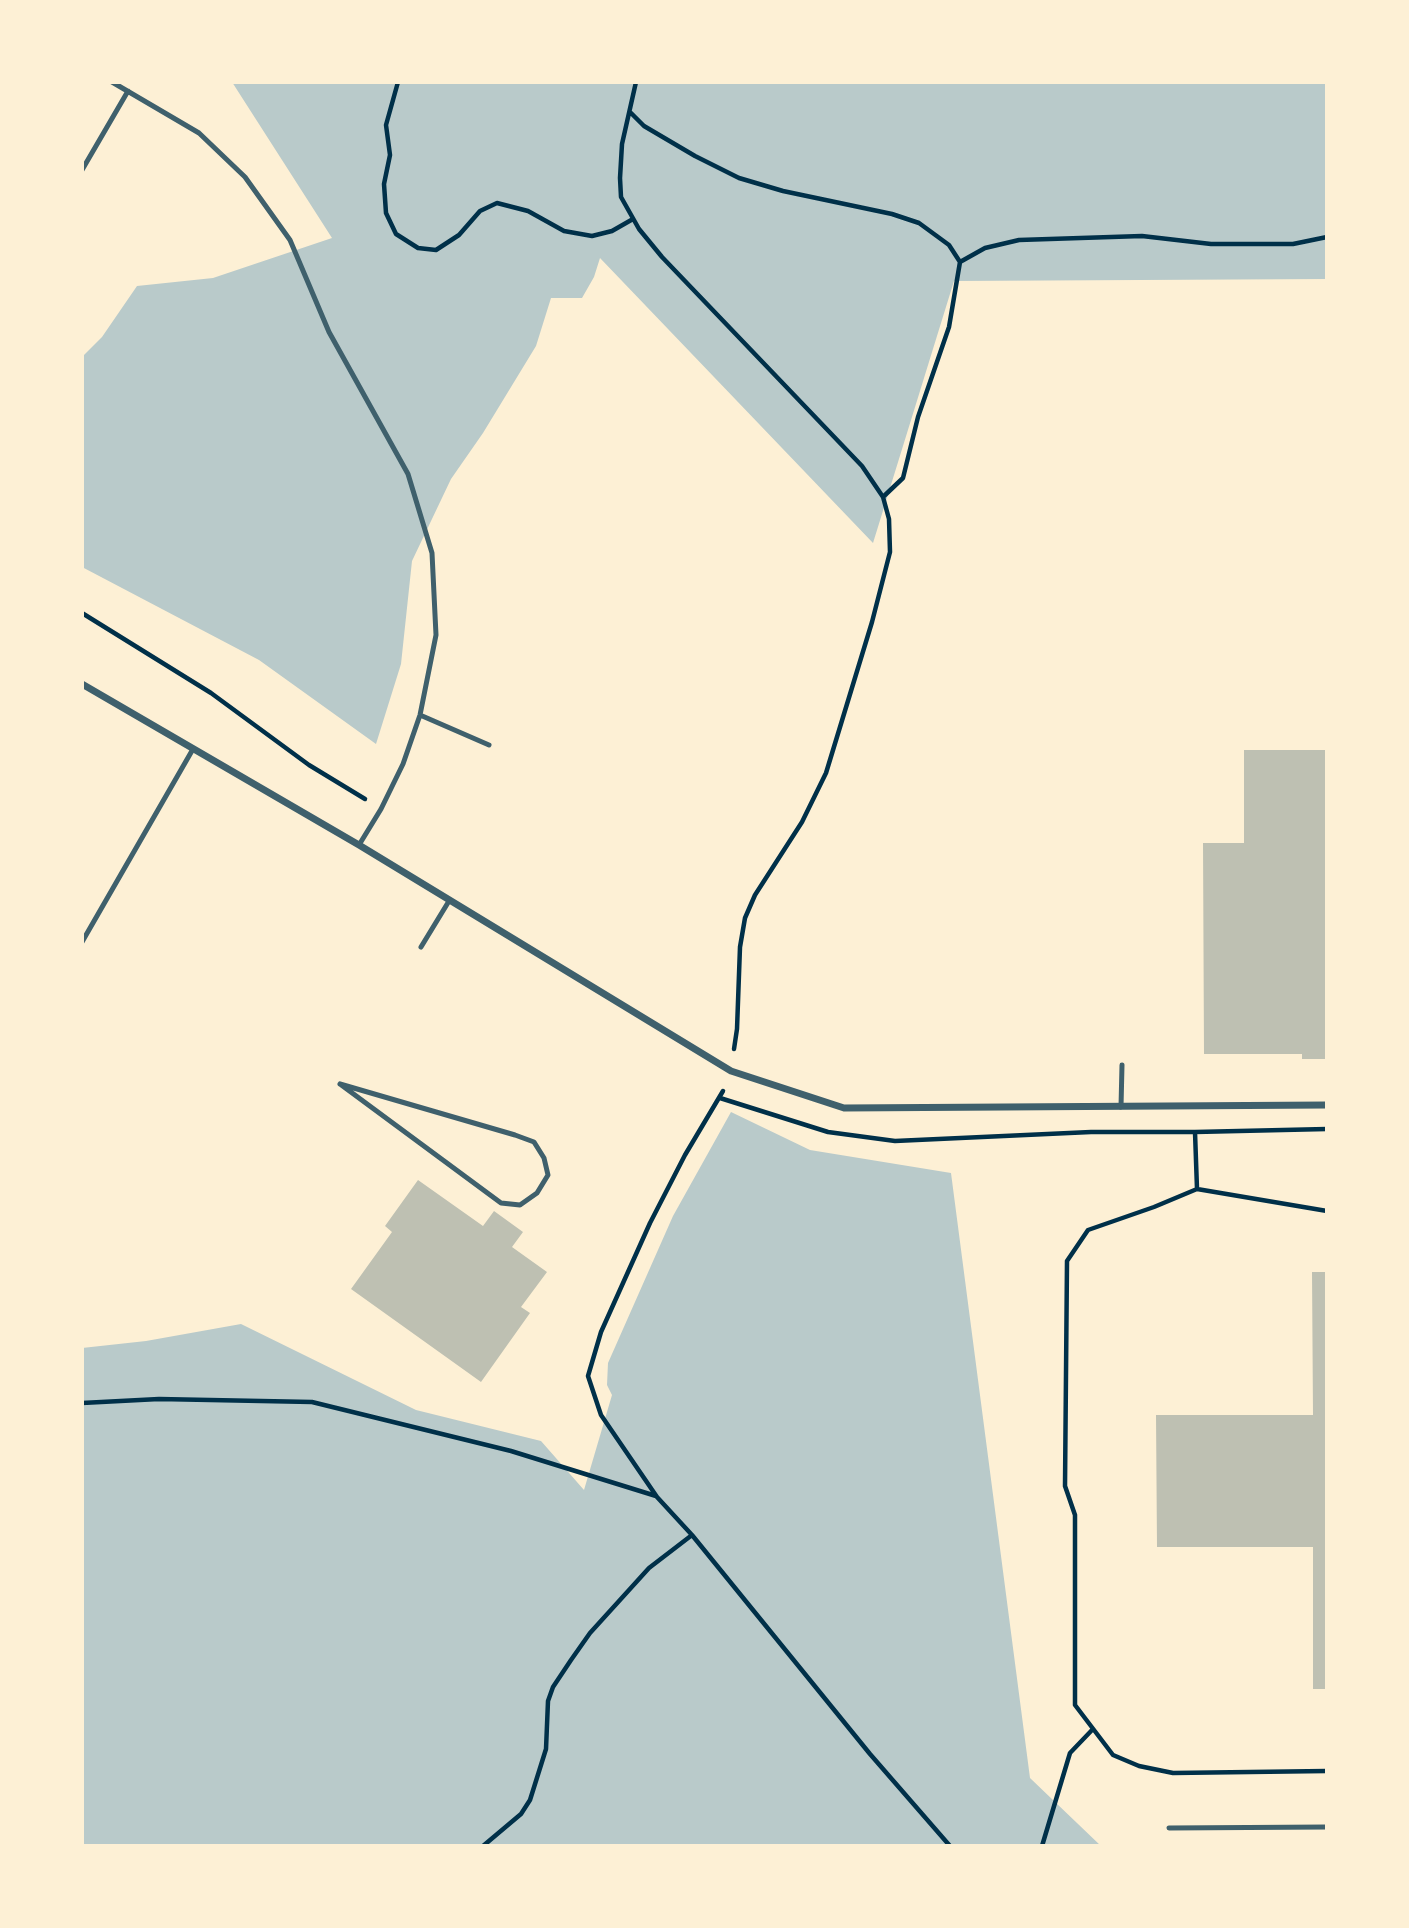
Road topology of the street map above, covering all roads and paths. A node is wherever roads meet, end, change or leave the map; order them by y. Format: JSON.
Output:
{"nodes":[{"id":1,"x":112,"y":82,"type":"edge"},
{"id":2,"x":398,"y":82,"type":"edge"},
{"id":3,"x":636,"y":82,"type":"edge"},
{"id":4,"x":128,"y":91,"type":"junction"},
{"id":5,"x":631,"y":113,"type":"junction"},
{"id":6,"x":82,"y":170,"type":"edge"},
{"id":7,"x":633,"y":219,"type":"junction"},
{"id":8,"x":1327,"y":237,"type":"edge"},
{"id":9,"x":960,"y":262,"type":"junction"},
{"id":10,"x":883,"y":497,"type":"junction"},
{"id":11,"x":82,"y":613,"type":"edge"},
{"id":12,"x":82,"y":684,"type":"edge"},
{"id":13,"x":420,"y":715,"type":"junction"},
{"id":14,"x":489,"y":745,"type":"dead end"},
{"id":15,"x":193,"y":749,"type":"junction"},
{"id":16,"x":381,"y":809,"type":"junction"},
{"id":17,"x":359,"y":845,"type":"junction"},
{"id":18,"x":449,"y":901,"type":"junction"},
{"id":19,"x":82,"y":942,"type":"edge"},
{"id":20,"x":421,"y":947,"type":"dead end"},
{"id":21,"x":1122,"y":1065,"type":"dead end"},
{"id":22,"x":731,"y":1071,"type":"junction"},
{"id":23,"x":340,"y":1084,"type":"joint"},
{"id":24,"x":720,"y":1098,"type":"junction"},
{"id":25,"x":1327,"y":1105,"type":"edge"},
{"id":26,"x":1121,"y":1107,"type":"junction"},
{"id":27,"x":1327,"y":1129,"type":"edge"},
{"id":28,"x":1195,"y":1132,"type":"junction"},
{"id":29,"x":1197,"y":1189,"type":"junction"},
{"id":30,"x":1327,"y":1211,"type":"edge"},
{"id":31,"x":82,"y":1403,"type":"edge"},
{"id":32,"x":657,"y":1497,"type":"junction"},
{"id":33,"x":692,"y":1535,"type":"junction"},
{"id":34,"x":1093,"y":1729,"type":"junction"},
{"id":35,"x":1327,"y":1770,"type":"edge"},
{"id":36,"x":1327,"y":1827,"type":"edge"},
{"id":37,"x":1169,"y":1828,"type":"dead end"},
{"id":38,"x":483,"y":1846,"type":"edge"},
{"id":39,"x":950,"y":1846,"type":"edge"},
{"id":40,"x":1042,"y":1846,"type":"edge"}],
"edges":[{"from":1,"to":4,"type":"lane"},
{"from":2,"to":7,"type":"path"},
{"from":3,"to":5,"type":"path"},
{"from":4,"to":6,"type":"lane"},
{"from":4,"to":13,"type":"lane"},
{"from":5,"to":7,"type":"path"},
{"from":5,"to":9,"type":"path"},
{"from":7,"to":10,"type":"path"},
{"from":8,"to":9,"type":"path"},
{"from":9,"to":10,"type":"path"},
{"from":10,"to":22,"type":"path"},
{"from":11,"to":16,"type":"path"},
{"from":12,"to":15,"type":"street"},
{"from":13,"to":14,"type":"lane"},
{"from":13,"to":16,"type":"lane"},
{"from":15,"to":17,"type":"street"},
{"from":15,"to":19,"type":"lane"},
{"from":16,"to":17,"type":"lane"},
{"from":17,"to":18,"type":"street"},
{"from":18,"to":20,"type":"lane"},
{"from":18,"to":22,"type":"street"},
{"from":21,"to":26,"type":"lane"},
{"from":22,"to":24,"type":"path"},
{"from":22,"to":26,"type":"street"},
{"from":23,"to":23,"type":"lane"},
{"from":24,"to":28,"type":"path"},
{"from":24,"to":32,"type":"path"},
{"from":25,"to":26,"type":"street"},
{"from":27,"to":28,"type":"path"},
{"from":28,"to":29,"type":"path"},
{"from":29,"to":30,"type":"path"},
{"from":29,"to":34,"type":"path"},
{"from":31,"to":32,"type":"path"},
{"from":32,"to":33,"type":"path"},
{"from":33,"to":38,"type":"path"},
{"from":33,"to":39,"type":"path"},
{"from":34,"to":35,"type":"path"},
{"from":34,"to":40,"type":"path"},
{"from":36,"to":37,"type":"lane"}]}
